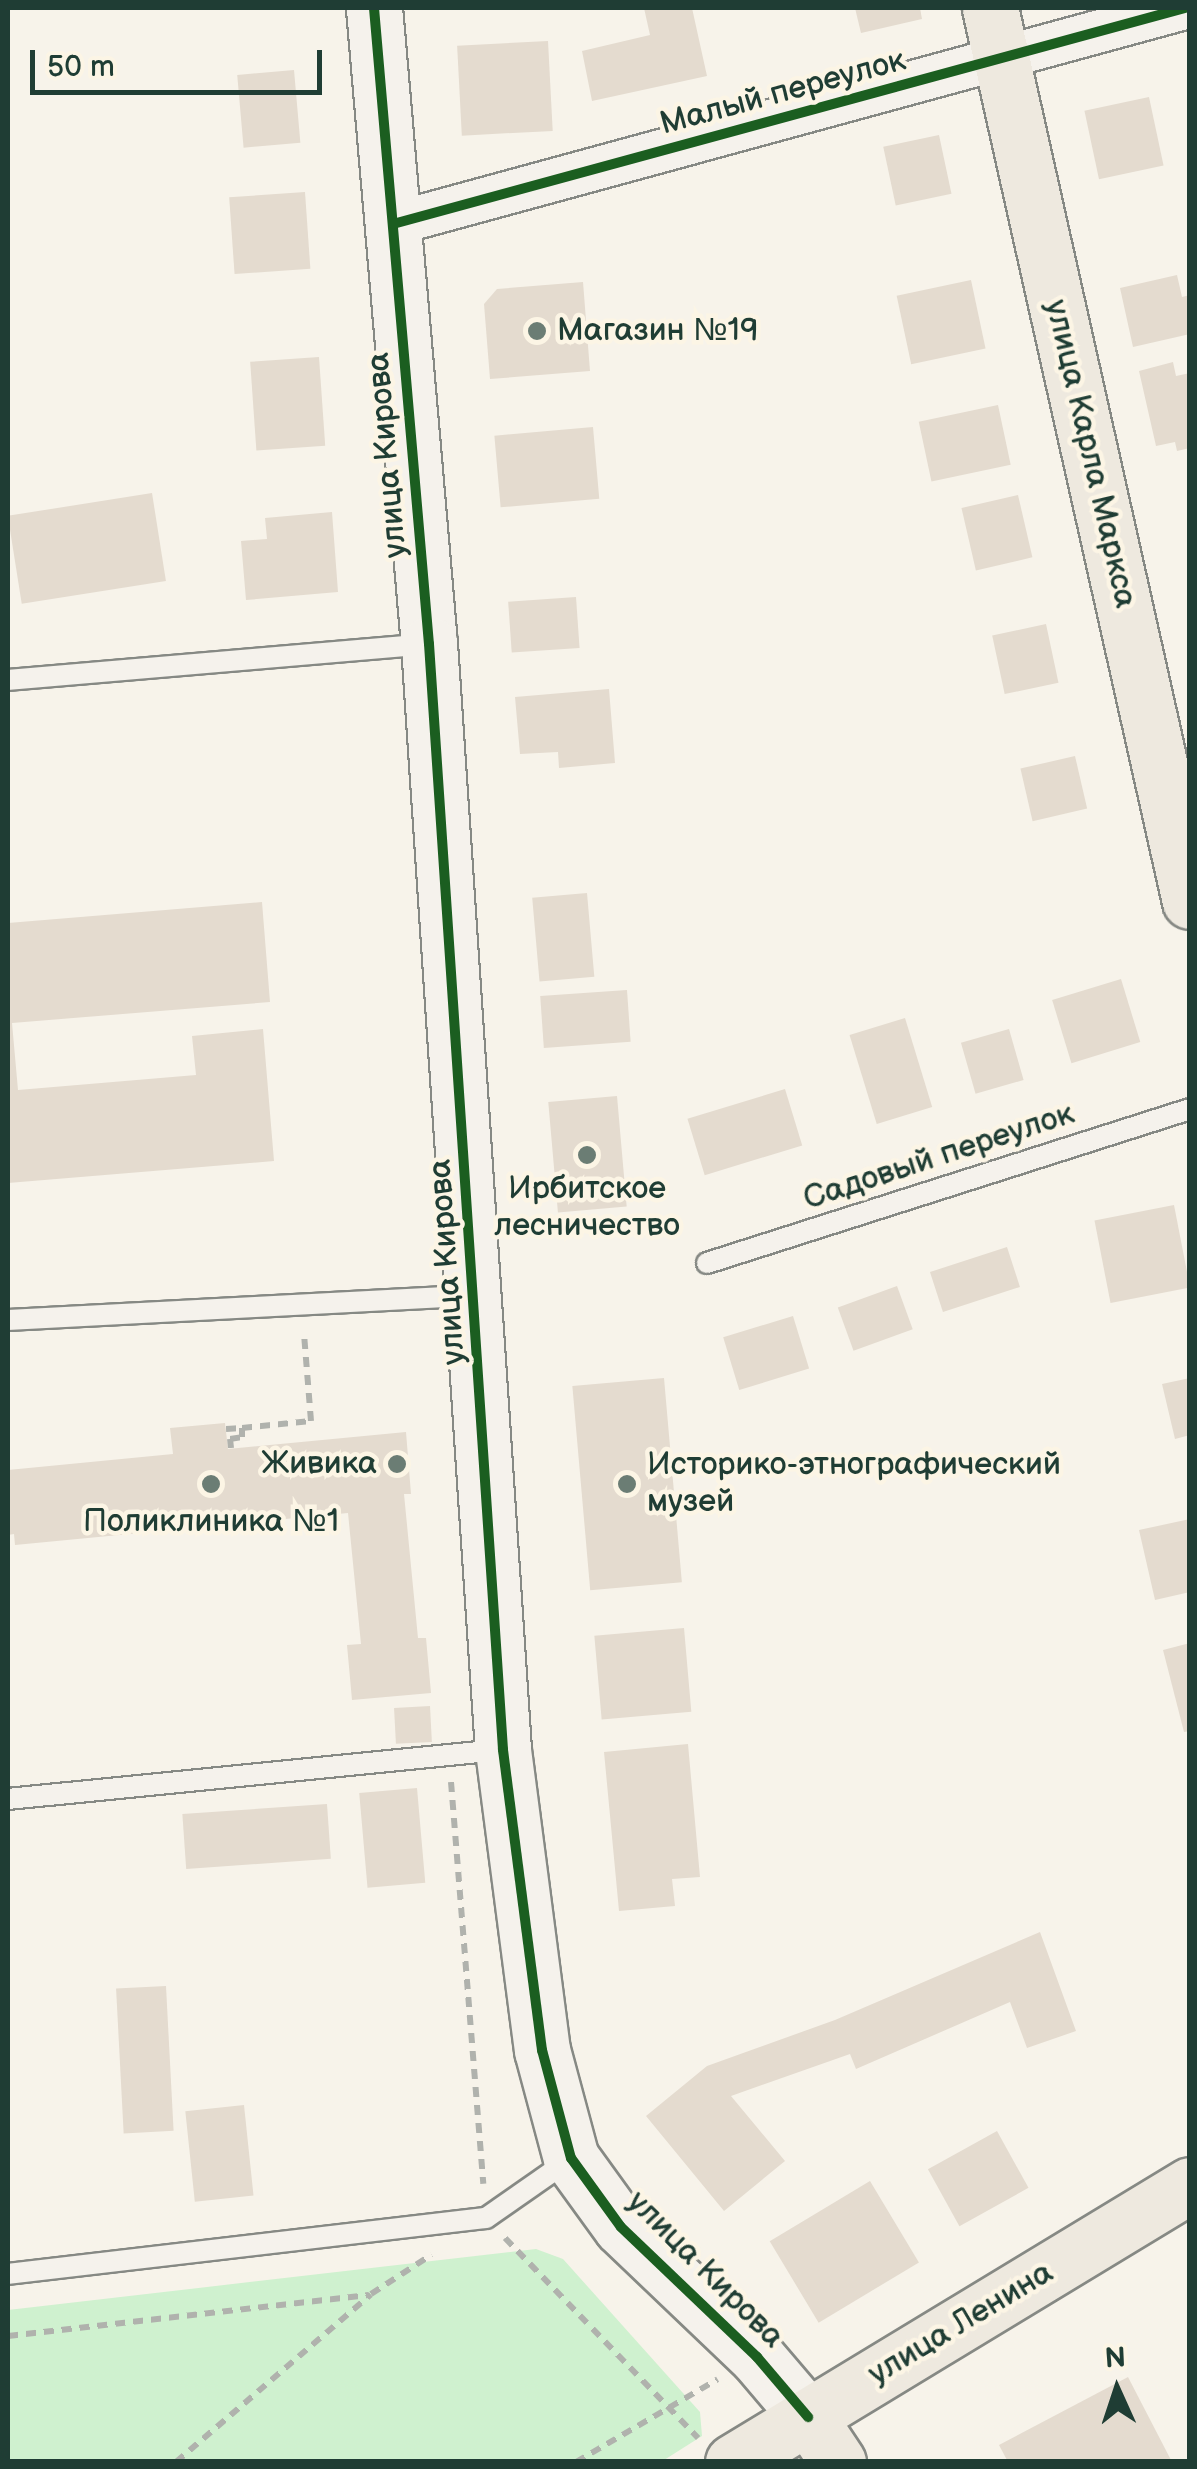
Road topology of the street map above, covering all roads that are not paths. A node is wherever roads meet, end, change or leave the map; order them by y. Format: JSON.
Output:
{"nodes":[{"id":1,"x":374,"y":8,"type":"edge"},
{"id":2,"x":1185,"y":8,"type":"edge"},
{"id":3,"x":996,"y":33,"type":"edge"},
{"id":4,"x":393,"y":224,"type":"junction"},
{"id":5,"x":429,"y":644,"type":"junction"},
{"id":6,"x":8,"y":680,"type":"edge"},
{"id":7,"x":1190,"y":901,"type":"edge"},
{"id":8,"x":1190,"y":1109,"type":"edge"},
{"id":9,"x":708,"y":1263,"type":"dead end"},
{"id":10,"x":476,"y":1296,"type":"junction"},
{"id":11,"x":8,"y":1320,"type":"edge"},
{"id":12,"x":504,"y":1750,"type":"junction"},
{"id":13,"x":8,"y":1799,"type":"edge"},
{"id":14,"x":571,"y":2158,"type":"junction"},
{"id":15,"x":1190,"y":2185,"type":"edge"},
{"id":16,"x":8,"y":2274,"type":"edge"},
{"id":17,"x":808,"y":2416,"type":"junction"},
{"id":18,"x":733,"y":2462,"type":"edge"},
{"id":19,"x":838,"y":2462,"type":"edge"}],
"edges":[{"from":1,"to":4,"type":"street","name":"улица Кирова"},
{"from":2,"to":3,"type":"street","name":"Малый переулок"},
{"from":3,"to":4,"type":"street","name":"Малый переулок"},
{"from":3,"to":7,"type":"main road","name":"улица Карла Маркса"},
{"from":4,"to":5,"type":"street","name":"улица Кирова"},
{"from":5,"to":6,"type":"lane"},
{"from":5,"to":10,"type":"street","name":"улица Кирова"},
{"from":8,"to":9,"type":"lane","name":"Садовый переулок"},
{"from":10,"to":11,"type":"lane"},
{"from":10,"to":12,"type":"street","name":"улица Кирова"},
{"from":12,"to":13,"type":"lane"},
{"from":12,"to":14,"type":"street","name":"улица Кирова"},
{"from":14,"to":16,"type":"lane"},
{"from":14,"to":17,"type":"street","name":"улица Кирова"},
{"from":15,"to":17,"type":"main road","name":"улица Ленина"},
{"from":17,"to":18,"type":"main road","name":"улица Ленина"},
{"from":17,"to":19,"type":"main road","name":"улица Кирова"}]}
